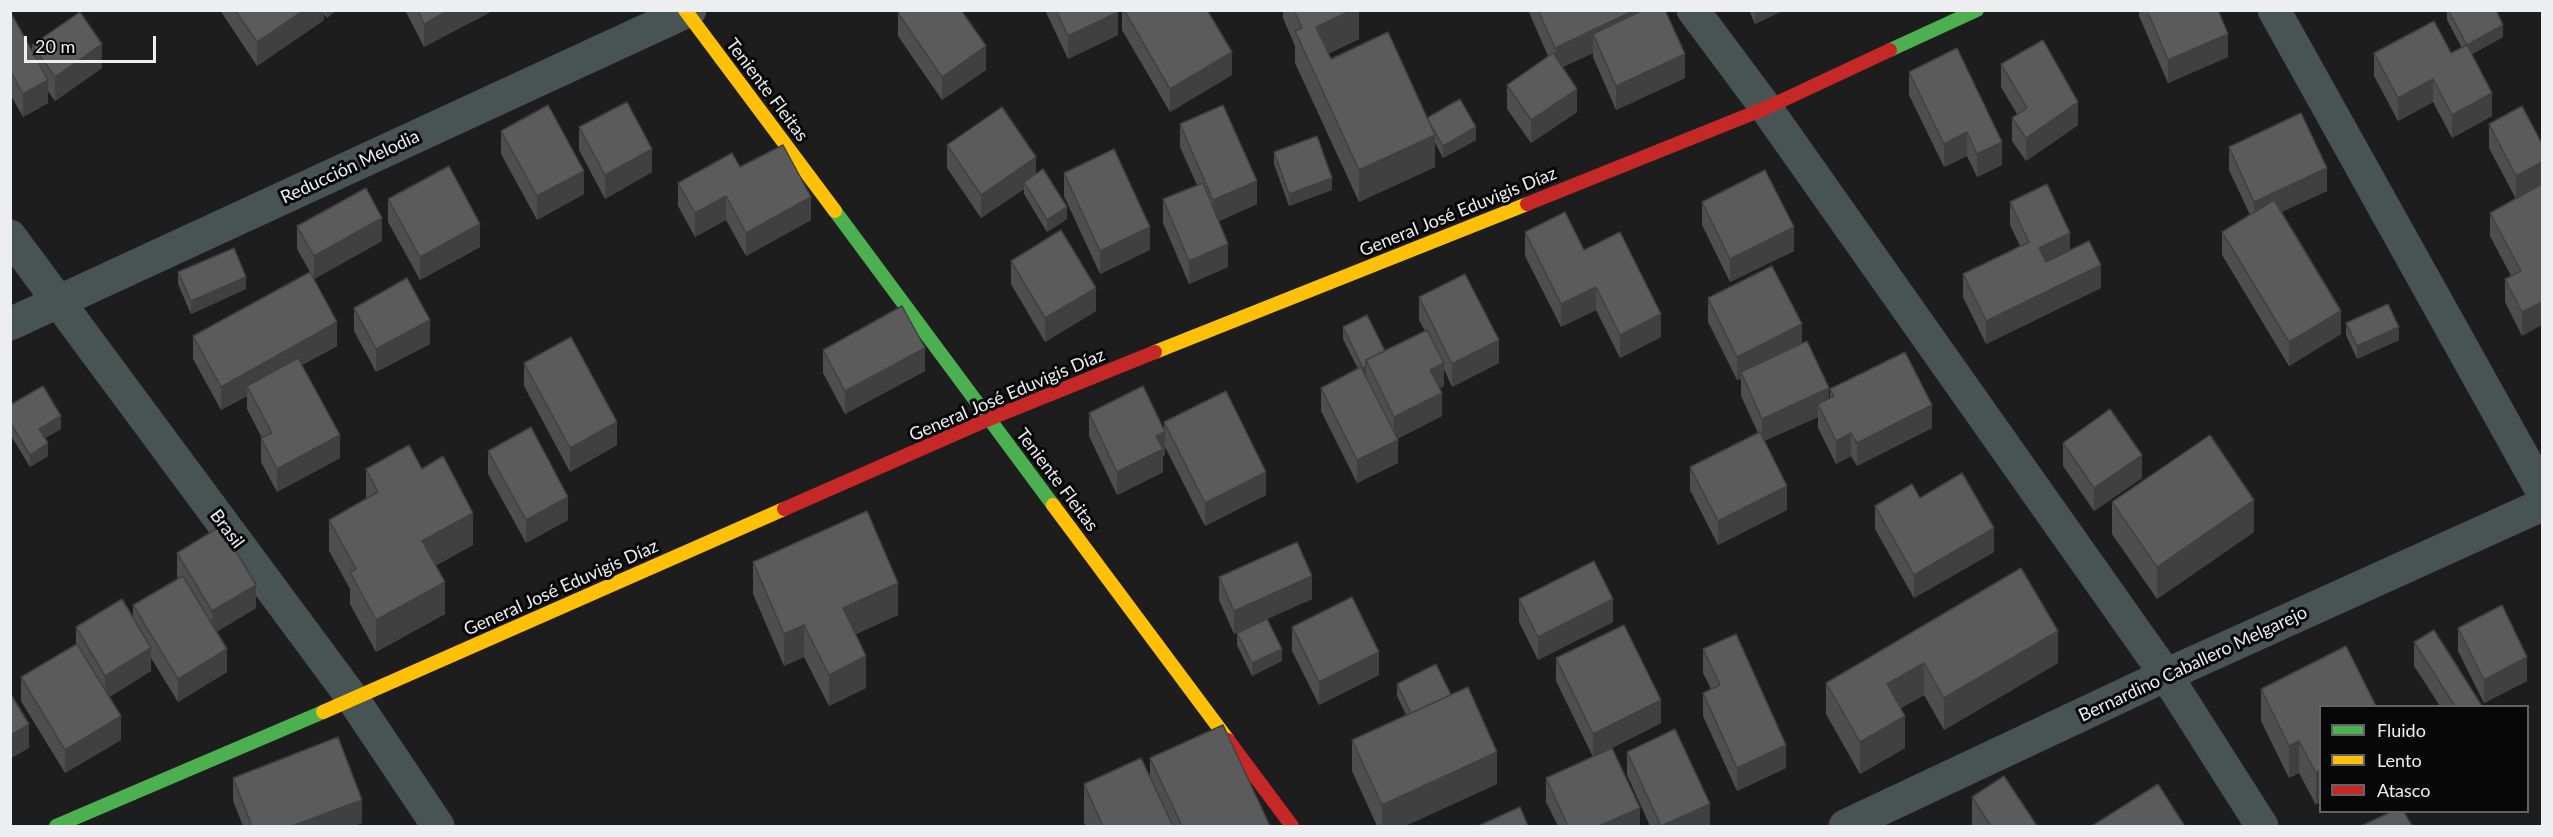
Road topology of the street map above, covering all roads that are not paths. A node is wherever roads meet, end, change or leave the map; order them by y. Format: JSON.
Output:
{"nodes":[{"id":1,"x":1693,"y":10,"type":"edge"},
{"id":2,"x":1977,"y":10,"type":"edge"},
{"id":3,"x":2274,"y":10,"type":"edge"},
{"id":4,"x":687,"y":11,"type":"edge"},
{"id":5,"x":1766,"y":108,"type":"junction"},
{"id":6,"x":10,"y":236,"type":"edge"},
{"id":7,"x":58,"y":302,"type":"junction"},
{"id":8,"x":10,"y":324,"type":"edge"},
{"id":9,"x":989,"y":419,"type":"junction"},
{"id":10,"x":2542,"y":491,"type":"edge"},
{"id":11,"x":2542,"y":505,"type":"edge"},
{"id":12,"x":2166,"y":675,"type":"junction"},
{"id":13,"x":353,"y":699,"type":"junction"},
{"id":14,"x":56,"y":826,"type":"edge"},
{"id":15,"x":438,"y":826,"type":"edge"},
{"id":16,"x":1292,"y":826,"type":"edge"},
{"id":17,"x":1845,"y":826,"type":"edge"},
{"id":18,"x":2262,"y":826,"type":"edge"}],
"edges":[{"from":1,"to":5,"type":"street"},
{"from":2,"to":5,"type":"street","name":"General José Eduvigis Díaz"},
{"from":3,"to":10,"type":"street"},
{"from":4,"to":7,"type":"street","name":"Reducción Melodia"},
{"from":4,"to":9,"type":"street","name":"Teniente Fleitas"},
{"from":5,"to":9,"type":"street","name":"General José Eduvigis Díaz"},
{"from":5,"to":12,"type":"street"},
{"from":6,"to":7,"type":"street","name":"Brasil"},
{"from":7,"to":8,"type":"street","name":"Reducción Melodia"},
{"from":7,"to":13,"type":"street","name":"Brasil"},
{"from":9,"to":13,"type":"street","name":"General José Eduvigis Díaz"},
{"from":9,"to":16,"type":"street","name":"Teniente Fleitas"},
{"from":11,"to":12,"type":"street","name":"Bernardino Caballero Melgarejo"},
{"from":12,"to":17,"type":"street","name":"Bernardino Caballero Melgarejo"},
{"from":12,"to":18,"type":"street"},
{"from":13,"to":14,"type":"street","name":"General José Eduvigis Díaz"},
{"from":13,"to":15,"type":"street","name":"Brasil"}]}
